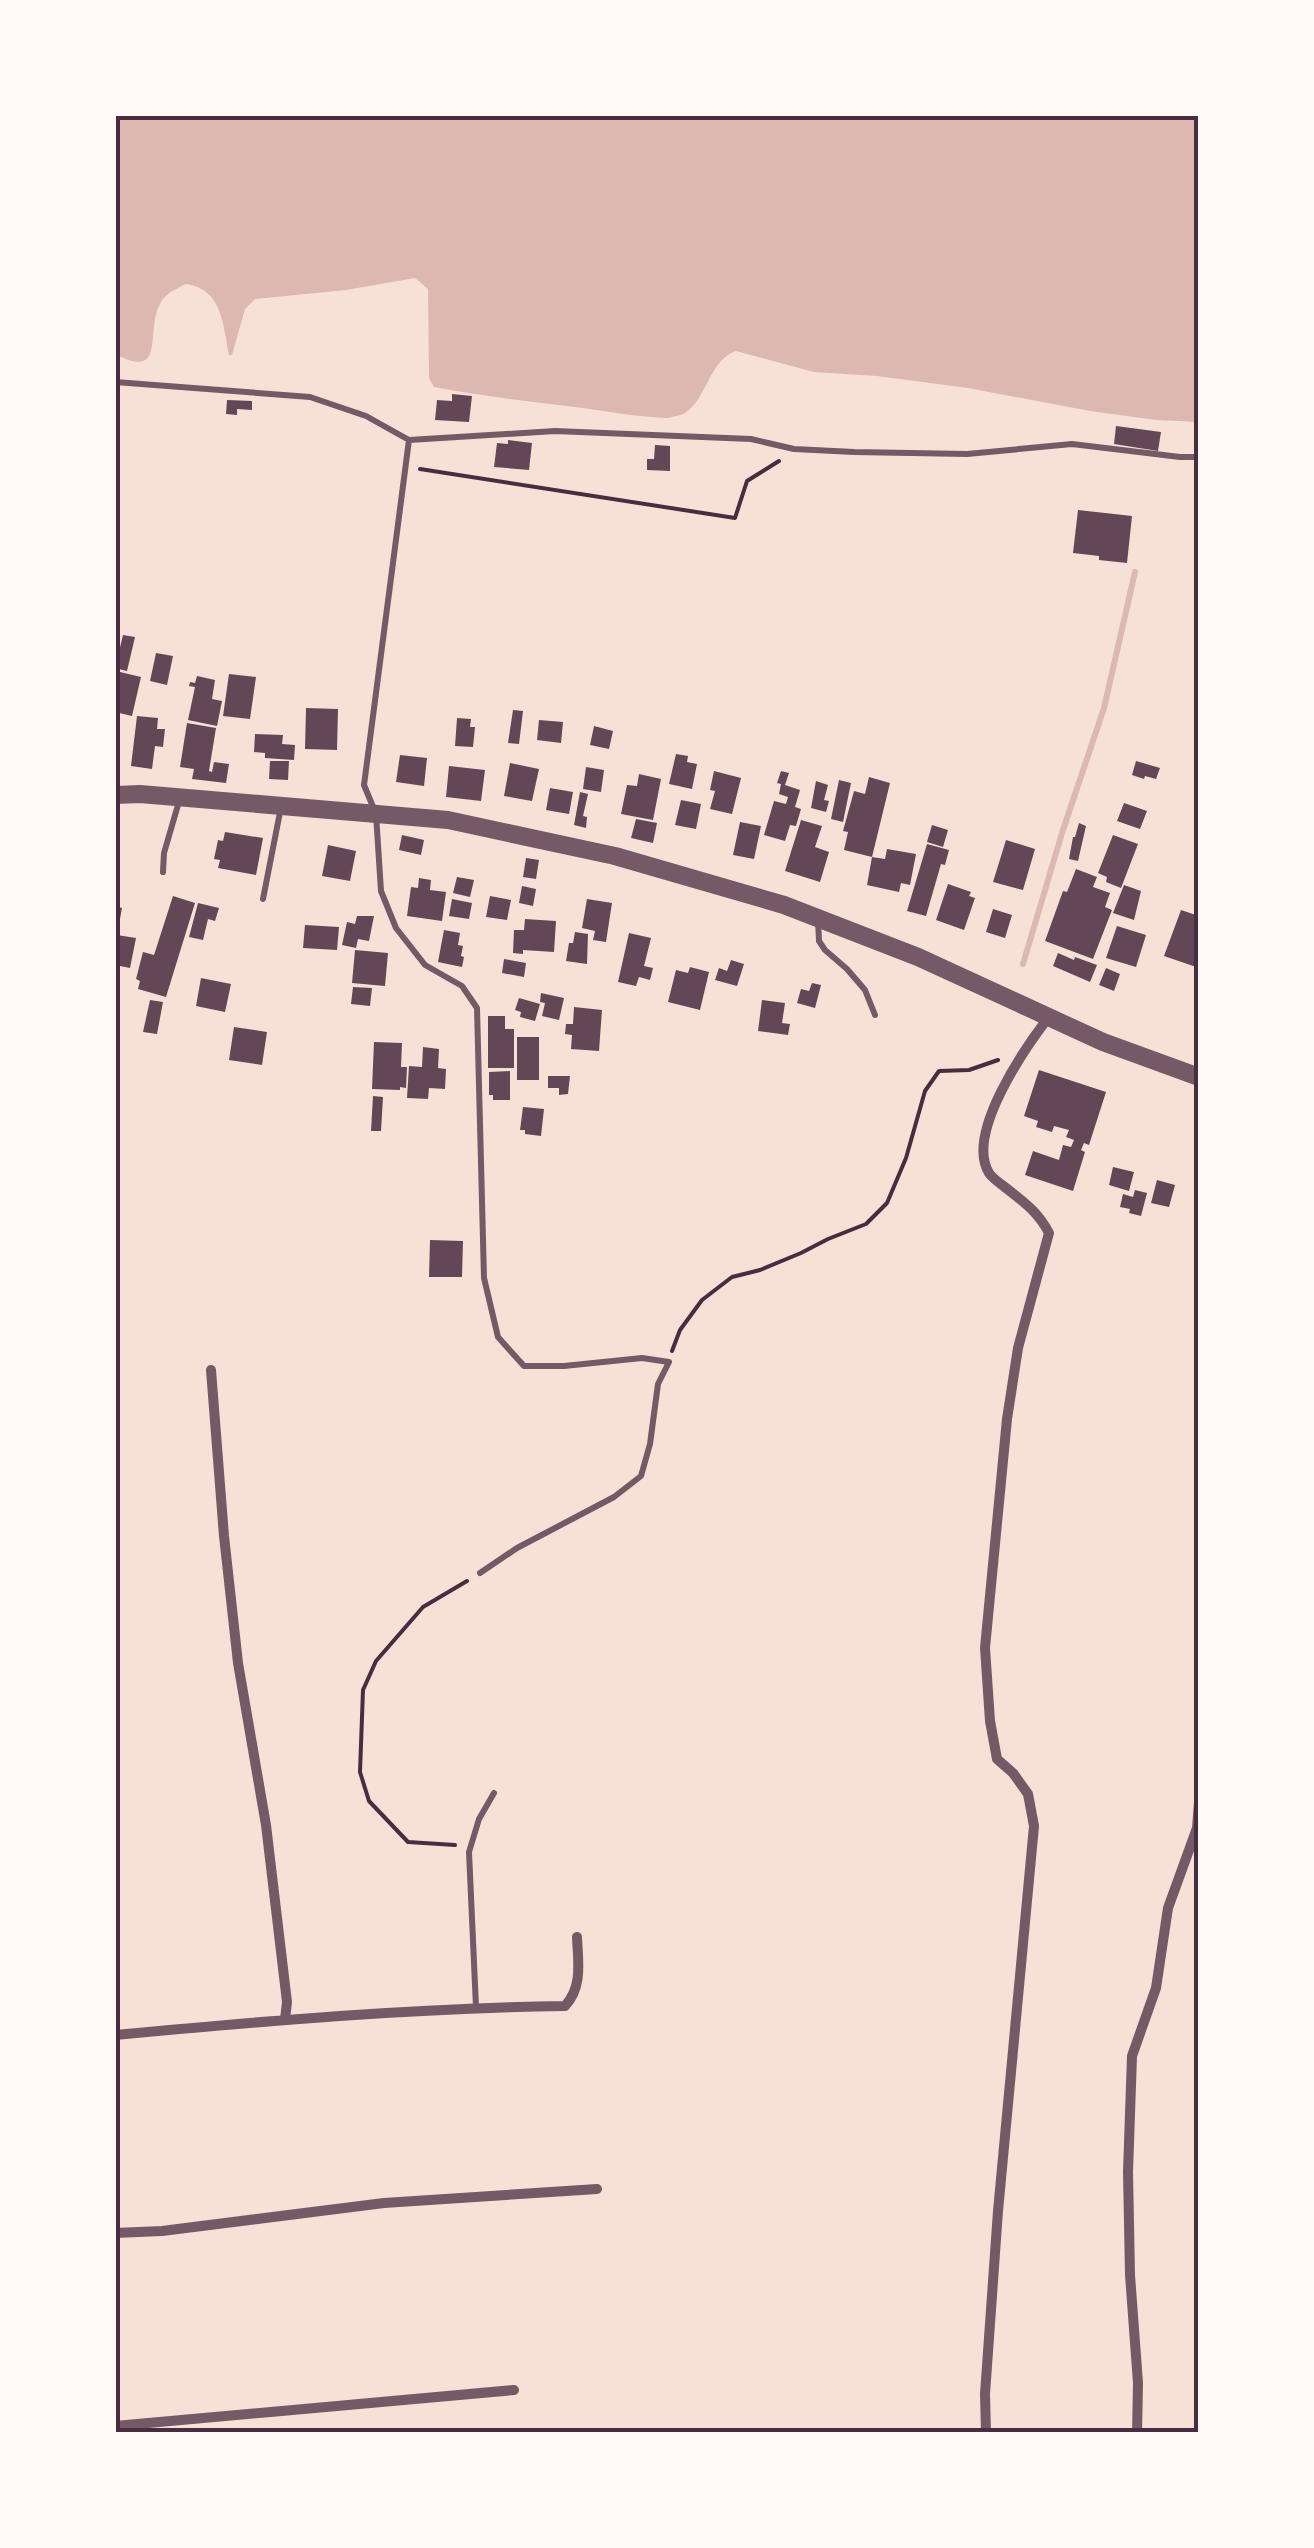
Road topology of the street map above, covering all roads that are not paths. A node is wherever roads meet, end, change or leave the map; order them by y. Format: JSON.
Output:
{"nodes":[{"id":1,"x":115,"y":382,"type":"edge"},
{"id":2,"x":409,"y":440,"type":"junction"},
{"id":3,"x":1199,"y":457,"type":"edge"},
{"id":4,"x":115,"y":795,"type":"edge"},
{"id":5,"x":180,"y":797,"type":"junction"},
{"id":6,"x":282,"y":806,"type":"junction"},
{"id":7,"x":376,"y":814,"type":"junction"},
{"id":8,"x":163,"y":872,"type":"dead end"},
{"id":9,"x":262,"y":899,"type":"dead end"},
{"id":10,"x":818,"y":918,"type":"junction"},
{"id":11,"x":875,"y":1015,"type":"dead end"},
{"id":12,"x":1048,"y":1018,"type":"junction"},
{"id":13,"x":1199,"y":1076,"type":"edge"},
{"id":14,"x":211,"y":1370,"type":"dead end"},
{"id":15,"x":480,"y":1574,"type":"road end"},
{"id":16,"x":494,"y":1793,"type":"dead end"},
{"id":17,"x":1199,"y":1802,"type":"edge"},
{"id":18,"x":1198,"y":1827,"type":"edge"},
{"id":19,"x":577,"y":1937,"type":"dead end"},
{"id":20,"x":476,"y":2007,"type":"junction"},
{"id":21,"x":286,"y":2019,"type":"junction"},
{"id":22,"x":115,"y":2035,"type":"edge"},
{"id":23,"x":597,"y":2189,"type":"dead end"},
{"id":24,"x":115,"y":2233,"type":"edge"},
{"id":25,"x":514,"y":2390,"type":"dead end"},
{"id":26,"x":115,"y":2426,"type":"edge"},
{"id":27,"x":986,"y":2433,"type":"edge"},
{"id":28,"x":1137,"y":2433,"type":"edge"}],
"edges":[{"from":1,"to":2,"type":"lane"},
{"from":2,"to":3,"type":"lane"},
{"from":2,"to":7,"type":"lane"},
{"from":4,"to":5,"type":"street"},
{"from":5,"to":6,"type":"street"},
{"from":5,"to":8,"type":"lane"},
{"from":6,"to":7,"type":"street"},
{"from":6,"to":9,"type":"lane"},
{"from":7,"to":10,"type":"street"},
{"from":7,"to":15,"type":"lane"},
{"from":10,"to":11,"type":"lane"},
{"from":10,"to":12,"type":"street"},
{"from":12,"to":13,"type":"street"},
{"from":12,"to":27,"type":"street"},
{"from":14,"to":21,"type":"street"},
{"from":16,"to":20,"type":"lane"},
{"from":17,"to":18,"type":"street"},
{"from":18,"to":28,"type":"street"},
{"from":19,"to":20,"type":"street"},
{"from":20,"to":21,"type":"street"},
{"from":21,"to":22,"type":"street"},
{"from":23,"to":24,"type":"street"},
{"from":25,"to":26,"type":"street"}]}
